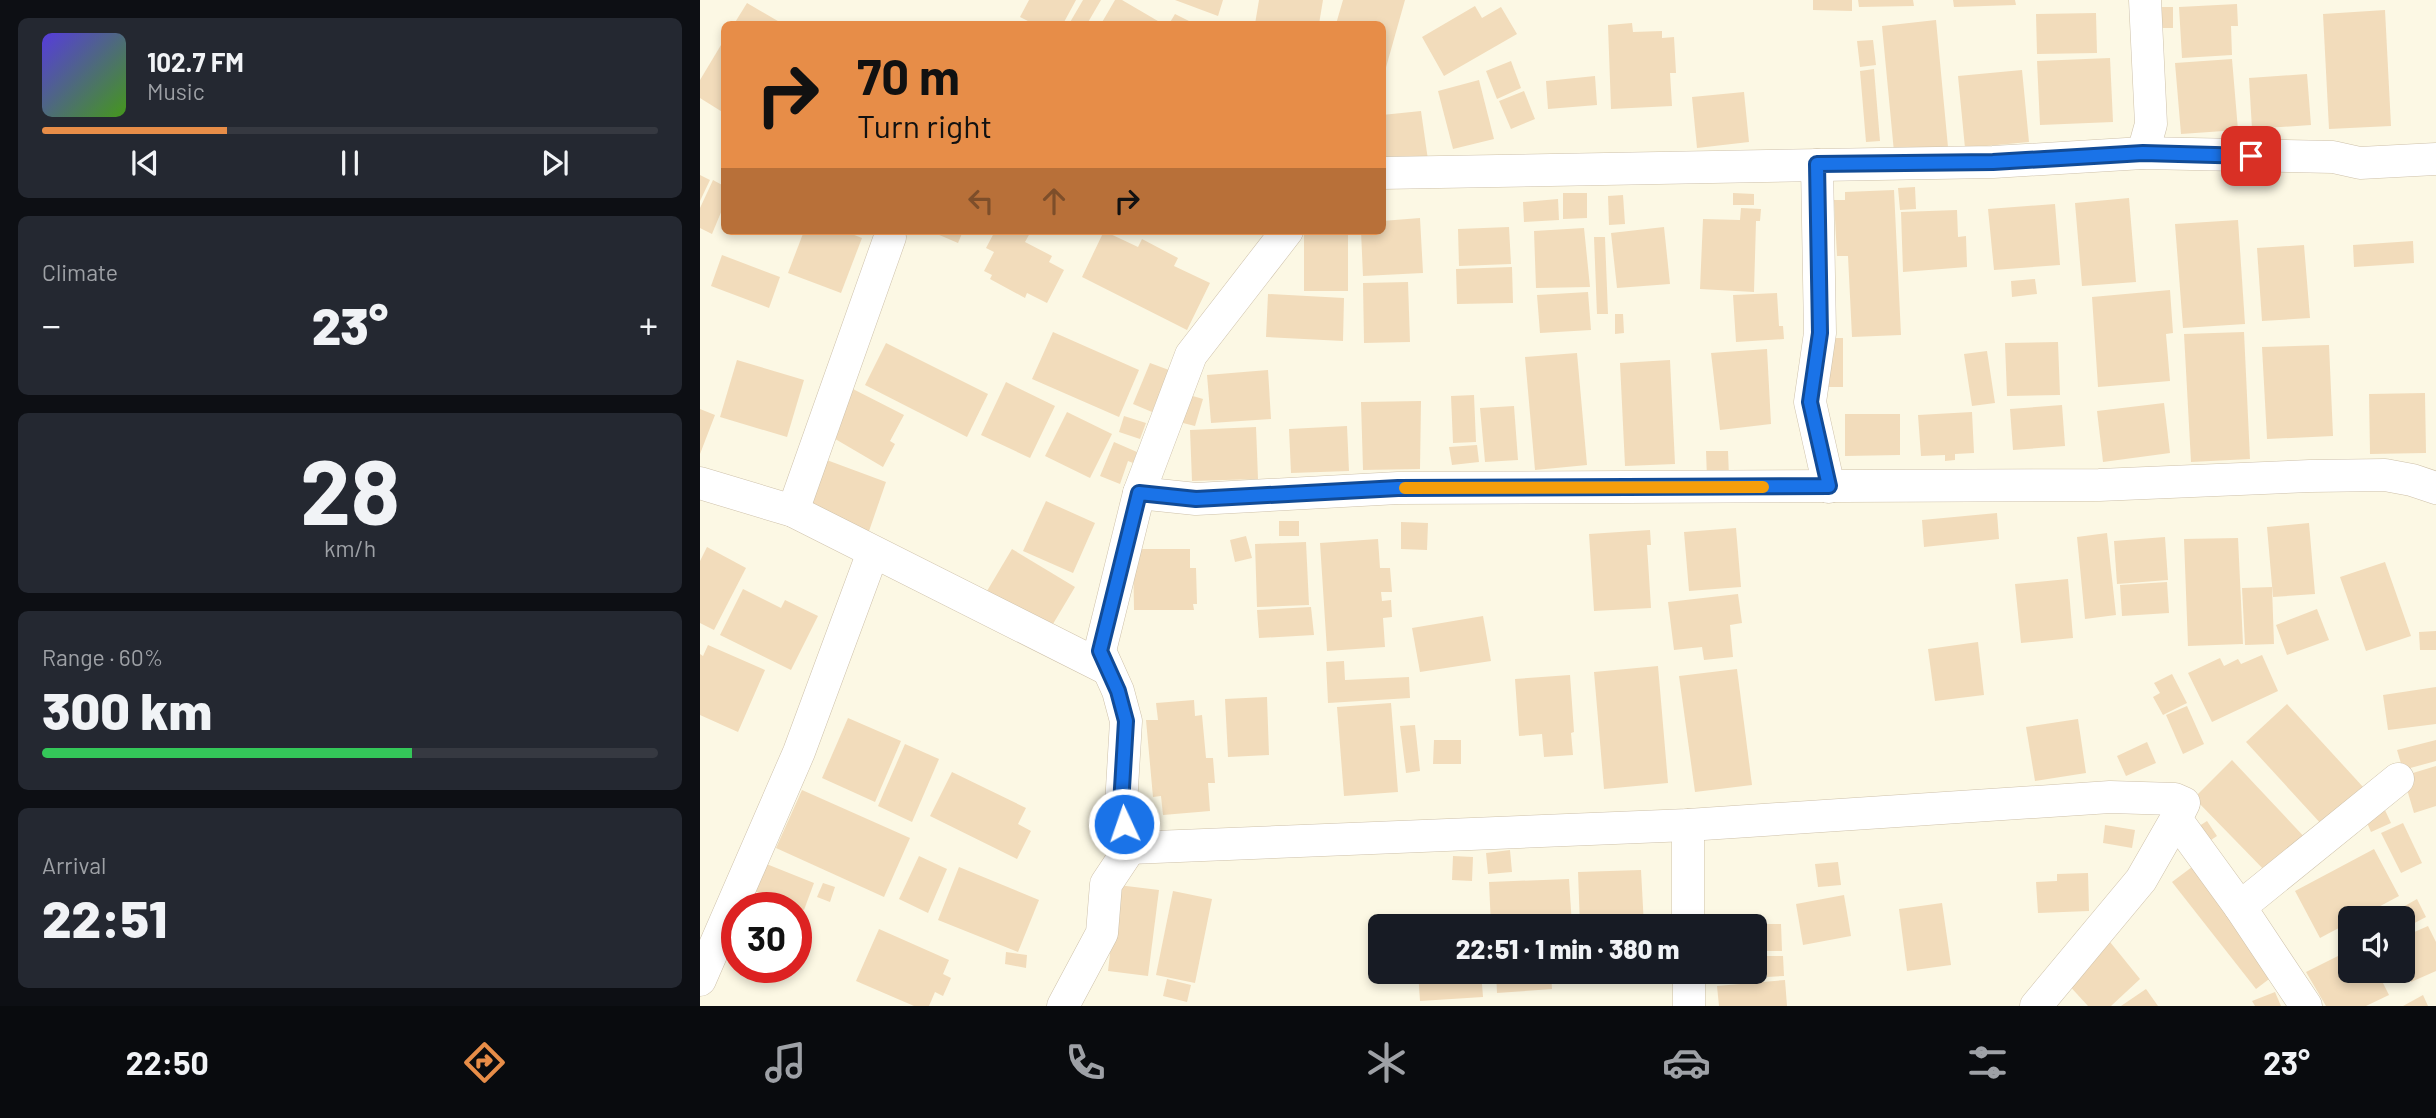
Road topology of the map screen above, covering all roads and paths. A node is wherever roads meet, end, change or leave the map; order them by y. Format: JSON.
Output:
{"nodes":[{"id":1,"x":2146,"y":0,"type":"edge"},
{"id":2,"x":2143,"y":153,"type":"junction"},
{"id":3,"x":2436,"y":159,"type":"edge"},
{"id":4,"x":1817,"y":164,"type":"junction"},
{"id":5,"x":1386,"y":173,"type":"edge"},
{"id":6,"x":1284,"y":235,"type":"edge"},
{"id":7,"x":890,"y":237,"type":"dead end"},
{"id":8,"x":700,"y":483,"type":"edge"},
{"id":9,"x":1829,"y":486,"type":"junction"},
{"id":10,"x":2436,"y":488,"type":"edge"},
{"id":11,"x":1139,"y":493,"type":"junction"},
{"id":12,"x":793,"y":511,"type":"junction"},
{"id":13,"x":873,"y":552,"type":"junction"},
{"id":14,"x":1107,"y":669,"type":"junction"},
{"id":15,"x":2398,"y":779,"type":"dead end"},
{"id":16,"x":2176,"y":819,"type":"junction"},
{"id":17,"x":1688,"y":825,"type":"junction"},
{"id":18,"x":1130,"y":848,"type":"junction"},
{"id":19,"x":2240,"y":907,"type":"junction"},
{"id":20,"x":1688,"y":914,"type":"edge"},
{"id":21,"x":700,"y":980,"type":"edge"},
{"id":22,"x":1689,"y":984,"type":"edge"},
{"id":23,"x":1063,"y":1006,"type":"edge"},
{"id":24,"x":1689,"y":1006,"type":"edge"},
{"id":25,"x":2036,"y":1006,"type":"edge"},
{"id":26,"x":2306,"y":1006,"type":"edge"}],
"edges":[{"from":1,"to":2,"type":"street"},
{"from":2,"to":3,"type":"street"},
{"from":2,"to":4,"type":"street"},
{"from":4,"to":5,"type":"street"},
{"from":4,"to":9,"type":"street"},
{"from":6,"to":11,"type":"street"},
{"from":7,"to":12,"type":"street"},
{"from":8,"to":12,"type":"street"},
{"from":9,"to":10,"type":"street"},
{"from":9,"to":11,"type":"street"},
{"from":11,"to":14,"type":"street"},
{"from":12,"to":13,"type":"street"},
{"from":13,"to":14,"type":"street"},
{"from":13,"to":21,"type":"street"},
{"from":14,"to":18,"type":"street"},
{"from":15,"to":19,"type":"street"},
{"from":16,"to":17,"type":"street"},
{"from":16,"to":19,"type":"street"},
{"from":16,"to":25,"type":"street"},
{"from":17,"to":18,"type":"street"},
{"from":17,"to":20,"type":"street"},
{"from":18,"to":23,"type":"street"},
{"from":19,"to":26,"type":"street"},
{"from":22,"to":24,"type":"street"}]}
